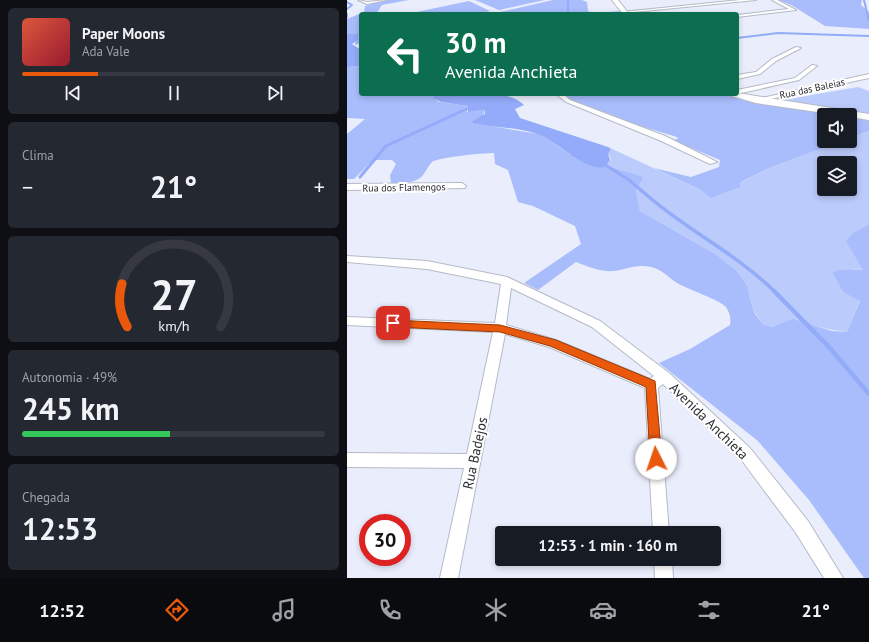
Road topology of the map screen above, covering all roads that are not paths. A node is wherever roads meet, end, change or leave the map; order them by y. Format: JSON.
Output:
{"nodes":[{"id":1,"x":360,"y":0,"type":"edge"},
{"id":2,"x":384,"y":0,"type":"edge"},
{"id":3,"x":615,"y":0,"type":"edge"},
{"id":4,"x":754,"y":0,"type":"edge"},
{"id":5,"x":774,"y":0,"type":"edge"},
{"id":6,"x":624,"y":12,"type":"edge"},
{"id":7,"x":635,"y":12,"type":"edge"},
{"id":8,"x":739,"y":16,"type":"edge"},
{"id":9,"x":798,"y":48,"type":"dead end"},
{"id":10,"x":814,"y":66,"type":"dead end"},
{"id":11,"x":869,"y":76,"type":"edge"},
{"id":12,"x":739,"y":78,"type":"edge"},
{"id":13,"x":739,"y":92,"type":"edge"},
{"id":14,"x":561,"y":96,"type":"edge"},
{"id":15,"x":738,"y":96,"type":"edge"},
{"id":16,"x":756,"y":100,"type":"junction"},
{"id":17,"x":869,"y":116,"type":"edge"},
{"id":18,"x":713,"y":162,"type":"dead end"},
{"id":19,"x":462,"y":186,"type":"dead end"},
{"id":20,"x":347,"y":187,"type":"edge"},
{"id":21,"x":347,"y":259,"type":"edge"},
{"id":22,"x":507,"y":281,"type":"junction"},
{"id":23,"x":347,"y":321,"type":"edge"},
{"id":24,"x":500,"y":328,"type":"junction"},
{"id":25,"x":657,"y":381,"type":"junction"},
{"id":26,"x":347,"y":460,"type":"edge"},
{"id":27,"x":473,"y":461,"type":"junction"},
{"id":28,"x":661,"y":526,"type":"edge"},
{"id":29,"x":663,"y":566,"type":"edge"},
{"id":30,"x":449,"y":578,"type":"edge"},
{"id":31,"x":664,"y":578,"type":"edge"},
{"id":32,"x":834,"y":578,"type":"edge"}],
"edges":[{"from":1,"to":2,"type":"street"},
{"from":3,"to":6,"type":"street"},
{"from":4,"to":7,"type":"street"},
{"from":5,"to":8,"type":"street"},
{"from":9,"to":12,"type":"street"},
{"from":10,"to":13,"type":"street"},
{"from":11,"to":16,"type":"street","name":"Rua das Baleias"},
{"from":14,"to":18,"type":"street"},
{"from":15,"to":16,"type":"street"},
{"from":16,"to":17,"type":"street"},
{"from":19,"to":20,"type":"street","name":"Rua dos Flamengos"},
{"from":21,"to":22,"type":"street"},
{"from":22,"to":24,"type":"street","name":"Rua Badejos"},
{"from":22,"to":25,"type":"street"},
{"from":23,"to":24,"type":"street","name":"Avenida Anchieta"},
{"from":24,"to":25,"type":"street","name":"Avenida Anchieta"},
{"from":24,"to":27,"type":"street","name":"Rua Badejos"},
{"from":25,"to":28,"type":"street"},
{"from":25,"to":32,"type":"street","name":"Avenida Anchieta"},
{"from":26,"to":27,"type":"street"},
{"from":27,"to":30,"type":"street","name":"Rua Badejos"},
{"from":29,"to":31,"type":"street"}]}
